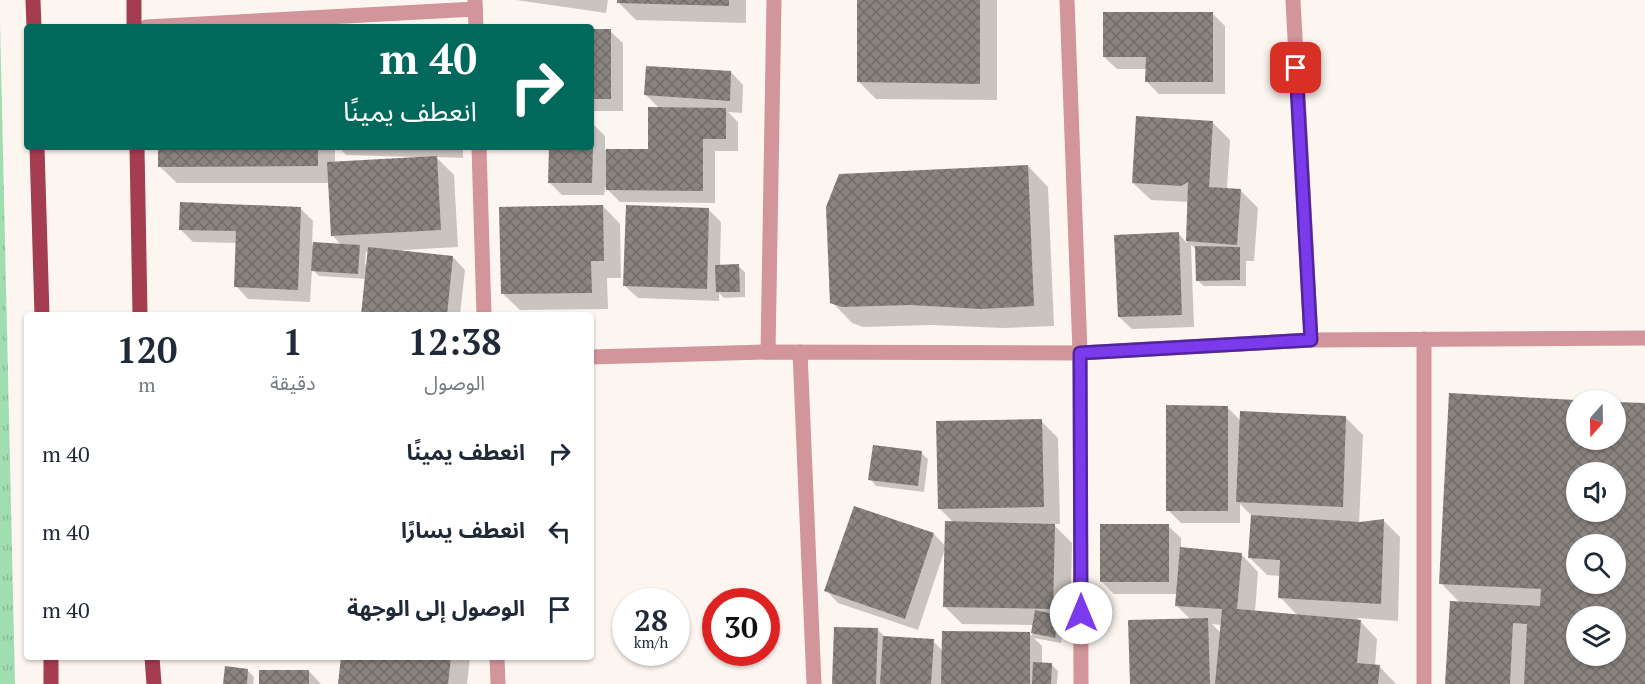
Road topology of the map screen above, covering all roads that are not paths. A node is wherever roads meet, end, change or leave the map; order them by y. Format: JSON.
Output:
{"nodes":[{"id":1,"x":33,"y":0,"type":"edge"},
{"id":2,"x":134,"y":0,"type":"edge"},
{"id":3,"x":774,"y":0,"type":"edge"},
{"id":4,"x":1067,"y":0,"type":"edge"},
{"id":5,"x":1293,"y":0,"type":"edge"},
{"id":6,"x":475,"y":4,"type":"edge"},
{"id":7,"x":34,"y":24,"type":"edge"},
{"id":8,"x":134,"y":24,"type":"edge"},
{"id":9,"x":189,"y":24,"type":"edge"},
{"id":10,"x":476,"y":24,"type":"edge"},
{"id":11,"x":37,"y":150,"type":"edge"},
{"id":12,"x":137,"y":150,"type":"edge"},
{"id":13,"x":479,"y":150,"type":"edge"},
{"id":14,"x":42,"y":312,"type":"edge"},
{"id":15,"x":140,"y":312,"type":"edge"},
{"id":16,"x":484,"y":312,"type":"edge"},
{"id":17,"x":1645,"y":338,"type":"edge"},
{"id":18,"x":1424,"y":339,"type":"junction"},
{"id":19,"x":1311,"y":340,"type":"junction"},
{"id":20,"x":768,"y":352,"type":"junction"},
{"id":21,"x":800,"y":352,"type":"junction"},
{"id":22,"x":1080,"y":353,"type":"junction"},
{"id":23,"x":594,"y":357,"type":"edge"},
{"id":24,"x":51,"y":660,"type":"edge"},
{"id":25,"x":153,"y":660,"type":"edge"},
{"id":26,"x":497,"y":660,"type":"edge"},
{"id":27,"x":51,"y":684,"type":"edge"},
{"id":28,"x":154,"y":684,"type":"edge"},
{"id":29,"x":498,"y":684,"type":"edge"},
{"id":30,"x":814,"y":684,"type":"edge"},
{"id":31,"x":1081,"y":684,"type":"edge"},
{"id":32,"x":1424,"y":684,"type":"edge"}],
"edges":[{"from":1,"to":7,"type":"main road"},
{"from":2,"to":8,"type":"main road"},
{"from":3,"to":20,"type":"street"},
{"from":4,"to":22,"type":"street"},
{"from":5,"to":19,"type":"street"},
{"from":6,"to":9,"type":"street"},
{"from":6,"to":10,"type":"street"},
{"from":11,"to":14,"type":"main road"},
{"from":12,"to":15,"type":"main road"},
{"from":13,"to":16,"type":"street"},
{"from":17,"to":18,"type":"street"},
{"from":18,"to":19,"type":"street"},
{"from":18,"to":32,"type":"street"},
{"from":19,"to":22,"type":"street"},
{"from":20,"to":21,"type":"street"},
{"from":20,"to":23,"type":"street"},
{"from":21,"to":22,"type":"street"},
{"from":21,"to":30,"type":"street"},
{"from":22,"to":31,"type":"street"},
{"from":24,"to":27,"type":"main road"},
{"from":25,"to":28,"type":"main road"},
{"from":26,"to":29,"type":"street"}]}
